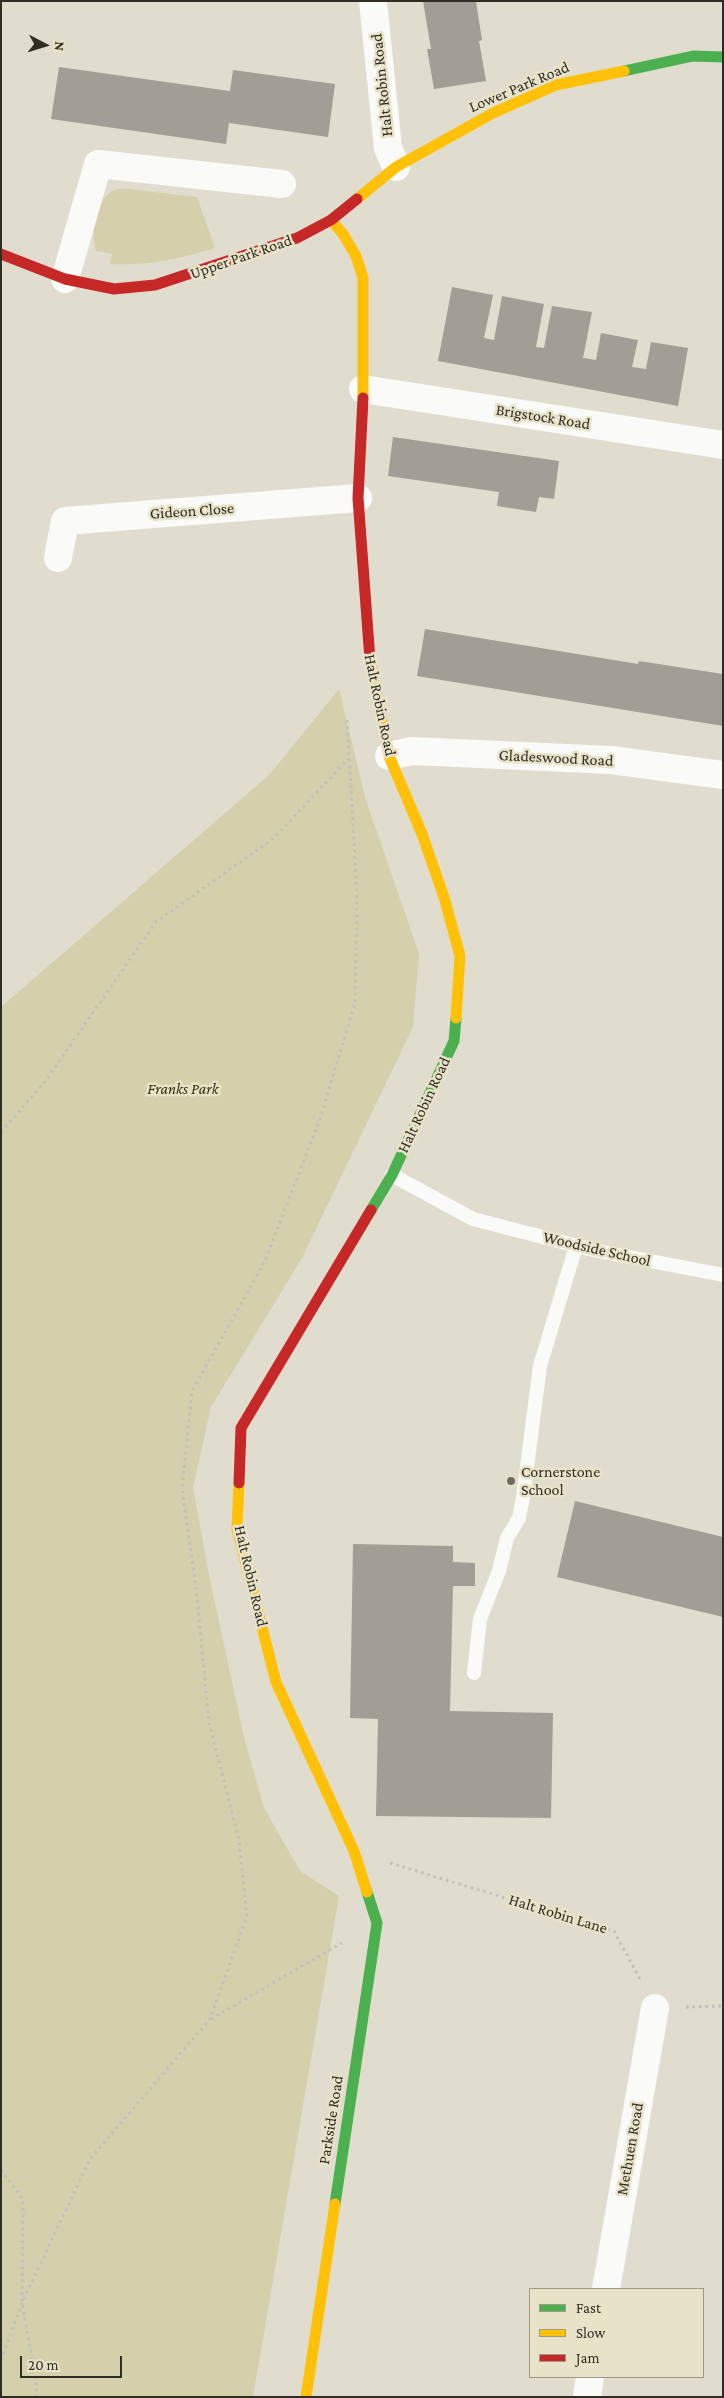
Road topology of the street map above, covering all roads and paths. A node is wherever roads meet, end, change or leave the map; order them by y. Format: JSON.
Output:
{"nodes":[{"id":1,"x":373,"y":1,"type":"edge"},
{"id":2,"x":723,"y":57,"type":"edge"},
{"id":3,"x":396,"y":168,"type":"junction"},
{"id":4,"x":282,"y":184,"type":"dead end"},
{"id":5,"x":331,"y":220,"type":"junction"},
{"id":6,"x":1,"y":254,"type":"edge"},
{"id":7,"x":65,"y":279,"type":"junction"},
{"id":8,"x":363,"y":389,"type":"junction"},
{"id":9,"x":723,"y":445,"type":"edge"},
{"id":10,"x":358,"y":498,"type":"junction"},
{"id":11,"x":58,"y":558,"type":"dead end"},
{"id":12,"x":389,"y":756,"type":"junction"},
{"id":13,"x":348,"y":758,"type":"dead end"},
{"id":14,"x":723,"y":775,"type":"edge"},
{"id":15,"x":1,"y":1132,"type":"edge"},
{"id":16,"x":392,"y":1175,"type":"junction"},
{"id":17,"x":576,"y":1246,"type":"junction"},
{"id":18,"x":723,"y":1275,"type":"edge"},
{"id":19,"x":474,"y":1673,"type":"dead end"},
{"id":20,"x":354,"y":1851,"type":"junction"},
{"id":21,"x":377,"y":1923,"type":"junction"},
{"id":22,"x":723,"y":2006,"type":"edge"},
{"id":23,"x":655,"y":2008,"type":"junction"},
{"id":24,"x":210,"y":2019,"type":"dead end"},
{"id":25,"x":1,"y":2170,"type":"edge"},
{"id":26,"x":606,"y":2288,"type":"edge"},
{"id":27,"x":590,"y":2378,"type":"edge"},
{"id":28,"x":35,"y":2397,"type":"edge"},
{"id":29,"x":306,"y":2397,"type":"edge"},
{"id":30,"x":587,"y":2397,"type":"edge"}],
"edges":[{"from":1,"to":3,"type":"street","name":"Halt Robin Road"},
{"from":2,"to":3,"type":"street","name":"Lower Park Road"},
{"from":3,"to":5,"type":"street","name":"Upper Park Road"},
{"from":4,"to":7,"type":"street"},
{"from":5,"to":7,"type":"street","name":"Upper Park Road"},
{"from":5,"to":8,"type":"street","name":"Halt Robin Road"},
{"from":6,"to":7,"type":"street","name":"Upper Park Road"},
{"from":8,"to":9,"type":"street","name":"Brigstock Road"},
{"from":8,"to":10,"type":"street","name":"Halt Robin Road"},
{"from":10,"to":11,"type":"street","name":"Gideon Close"},
{"from":10,"to":12,"type":"street","name":"Halt Robin Road"},
{"from":12,"to":14,"type":"street","name":"Gladeswood Road"},
{"from":12,"to":16,"type":"street","name":"Halt Robin Road"},
{"from":13,"to":15,"type":"path"},
{"from":16,"to":17,"type":"lane","name":"Woodside School"},
{"from":16,"to":20,"type":"street","name":"Halt Robin Road"},
{"from":17,"to":18,"type":"lane","name":"Woodside School"},
{"from":17,"to":19,"type":"lane"},
{"from":20,"to":21,"type":"street","name":"Parkside Road"},
{"from":20,"to":23,"type":"path","name":"Halt Robin Lane"},
{"from":21,"to":24,"type":"path"},
{"from":21,"to":29,"type":"street","name":"Parkside Road"},
{"from":22,"to":23,"type":"path"},
{"from":23,"to":26,"type":"street","name":"Methuen Road"},
{"from":25,"to":28,"type":"path"},
{"from":27,"to":30,"type":"street"}]}
